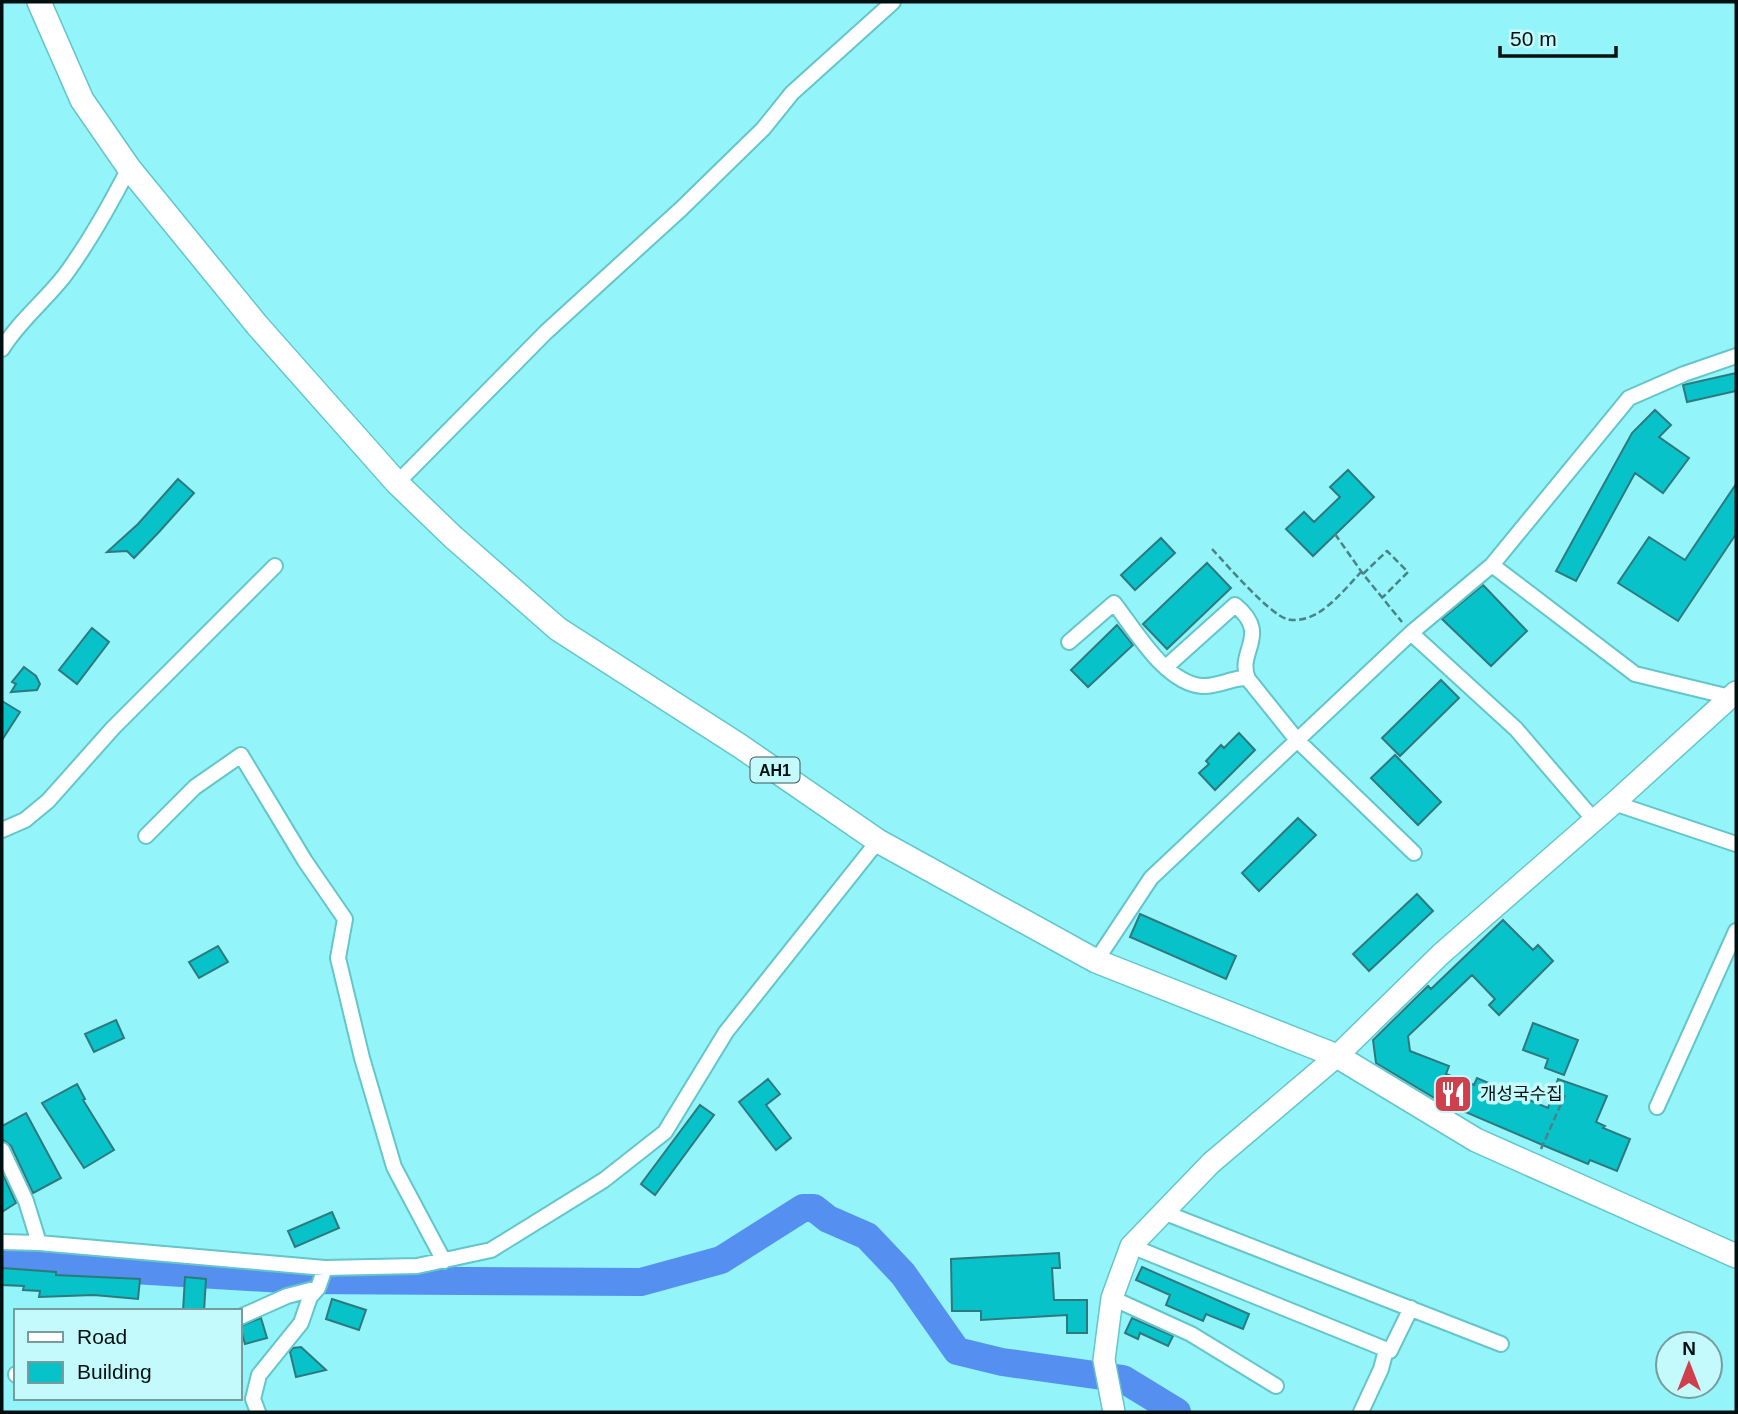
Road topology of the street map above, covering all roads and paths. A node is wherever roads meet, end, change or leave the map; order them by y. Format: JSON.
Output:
{"nodes":[{"id":1,"x":39,"y":2,"type":"edge"},
{"id":2,"x":893,"y":2,"type":"edge"},
{"id":3,"x":129,"y":168,"type":"junction"},
{"id":4,"x":2,"y":349,"type":"edge"},
{"id":5,"x":1736,"y":356,"type":"edge"},
{"id":6,"x":397,"y":483,"type":"junction"},
{"id":7,"x":1335,"y":534,"type":"dead end"},
{"id":8,"x":1212,"y":549,"type":"dead end"},
{"id":9,"x":1492,"y":565,"type":"junction"},
{"id":10,"x":275,"y":566,"type":"dead end"},
{"id":11,"x":1362,"y":573,"type":"junction"},
{"id":12,"x":1382,"y":598,"type":"junction"},
{"id":13,"x":1411,"y":633,"type":"junction"},
{"id":14,"x":1069,"y":642,"type":"dead end"},
{"id":15,"x":1166,"y":667,"type":"junction"},
{"id":16,"x":1248,"y":679,"type":"junction"},
{"id":17,"x":1733,"y":695,"type":"edge"},
{"id":18,"x":1297,"y":740,"type":"junction"},
{"id":19,"x":1614,"y":803,"type":"junction"},
{"id":20,"x":1594,"y":820,"type":"junction"},
{"id":21,"x":2,"y":830,"type":"edge"},
{"id":22,"x":146,"y":836,"type":"dead end"},
{"id":23,"x":878,"y":841,"type":"junction"},
{"id":24,"x":1736,"y":844,"type":"edge"},
{"id":25,"x":1415,"y":853,"type":"dead end"},
{"id":26,"x":1736,"y":931,"type":"edge"},
{"id":27,"x":1096,"y":961,"type":"junction"},
{"id":28,"x":1337,"y":1056,"type":"junction"},
{"id":29,"x":1565,"y":1095,"type":"dead end"},
{"id":30,"x":1657,"y":1107,"type":"dead end"},
{"id":31,"x":2,"y":1150,"type":"edge"},
{"id":32,"x":1534,"y":1166,"type":"junction"},
{"id":33,"x":1163,"y":1212,"type":"junction"},
{"id":34,"x":2,"y":1242,"type":"edge"},
{"id":35,"x":39,"y":1243,"type":"junction"},
{"id":36,"x":1131,"y":1246,"type":"junction"},
{"id":37,"x":1736,"y":1256,"type":"edge"},
{"id":38,"x":444,"y":1261,"type":"junction"},
{"id":39,"x":322,"y":1277,"type":"junction"},
{"id":40,"x":1112,"y":1298,"type":"junction"},
{"id":41,"x":1411,"y":1308,"type":"junction"},
{"id":42,"x":242,"y":1316,"type":"edge"},
{"id":43,"x":1501,"y":1344,"type":"dead end"},
{"id":44,"x":1386,"y":1350,"type":"junction"},
{"id":45,"x":1276,"y":1386,"type":"dead end"},
{"id":46,"x":258,"y":1412,"type":"edge"},
{"id":47,"x":1114,"y":1412,"type":"edge"},
{"id":48,"x":1361,"y":1412,"type":"edge"}],
"edges":[{"from":1,"to":3,"type":"main road","number":"AH1"},
{"from":2,"to":6,"type":"street"},
{"from":3,"to":4,"type":"street"},
{"from":3,"to":6,"type":"main road","number":"AH1"},
{"from":5,"to":9,"type":"street"},
{"from":6,"to":23,"type":"main road","number":"AH1"},
{"from":7,"to":11,"type":"path"},
{"from":8,"to":11,"type":"path"},
{"from":9,"to":13,"type":"street"},
{"from":9,"to":17,"type":"street"},
{"from":10,"to":21,"type":"street"},
{"from":11,"to":12,"type":"path"},
{"from":11,"to":12,"type":"path"},
{"from":12,"to":13,"type":"path"},
{"from":13,"to":18,"type":"street"},
{"from":13,"to":20,"type":"street"},
{"from":14,"to":15,"type":"street"},
{"from":15,"to":16,"type":"street"},
{"from":15,"to":16,"type":"street"},
{"from":16,"to":18,"type":"street"},
{"from":17,"to":19,"type":"street"},
{"from":18,"to":25,"type":"street"},
{"from":18,"to":27,"type":"street"},
{"from":19,"to":20,"type":"street"},
{"from":19,"to":24,"type":"street"},
{"from":20,"to":28,"type":"street"},
{"from":22,"to":38,"type":"street"},
{"from":23,"to":27,"type":"main road","number":"AH1"},
{"from":23,"to":38,"type":"street"},
{"from":26,"to":30,"type":"street"},
{"from":27,"to":28,"type":"main road","number":"AH1"},
{"from":28,"to":32,"type":"main road","number":"AH1"},
{"from":28,"to":33,"type":"street"},
{"from":29,"to":32,"type":"path"},
{"from":31,"to":35,"type":"street"},
{"from":32,"to":37,"type":"main road","number":"AH1"},
{"from":33,"to":36,"type":"street"},
{"from":33,"to":41,"type":"street"},
{"from":34,"to":35,"type":"street"},
{"from":35,"to":39,"type":"street"},
{"from":36,"to":40,"type":"street"},
{"from":36,"to":44,"type":"street"},
{"from":38,"to":39,"type":"street"},
{"from":39,"to":42,"type":"street"},
{"from":39,"to":46,"type":"street"},
{"from":40,"to":45,"type":"street"},
{"from":40,"to":47,"type":"street"},
{"from":41,"to":43,"type":"street"},
{"from":41,"to":44,"type":"street"},
{"from":44,"to":48,"type":"street"}]}
